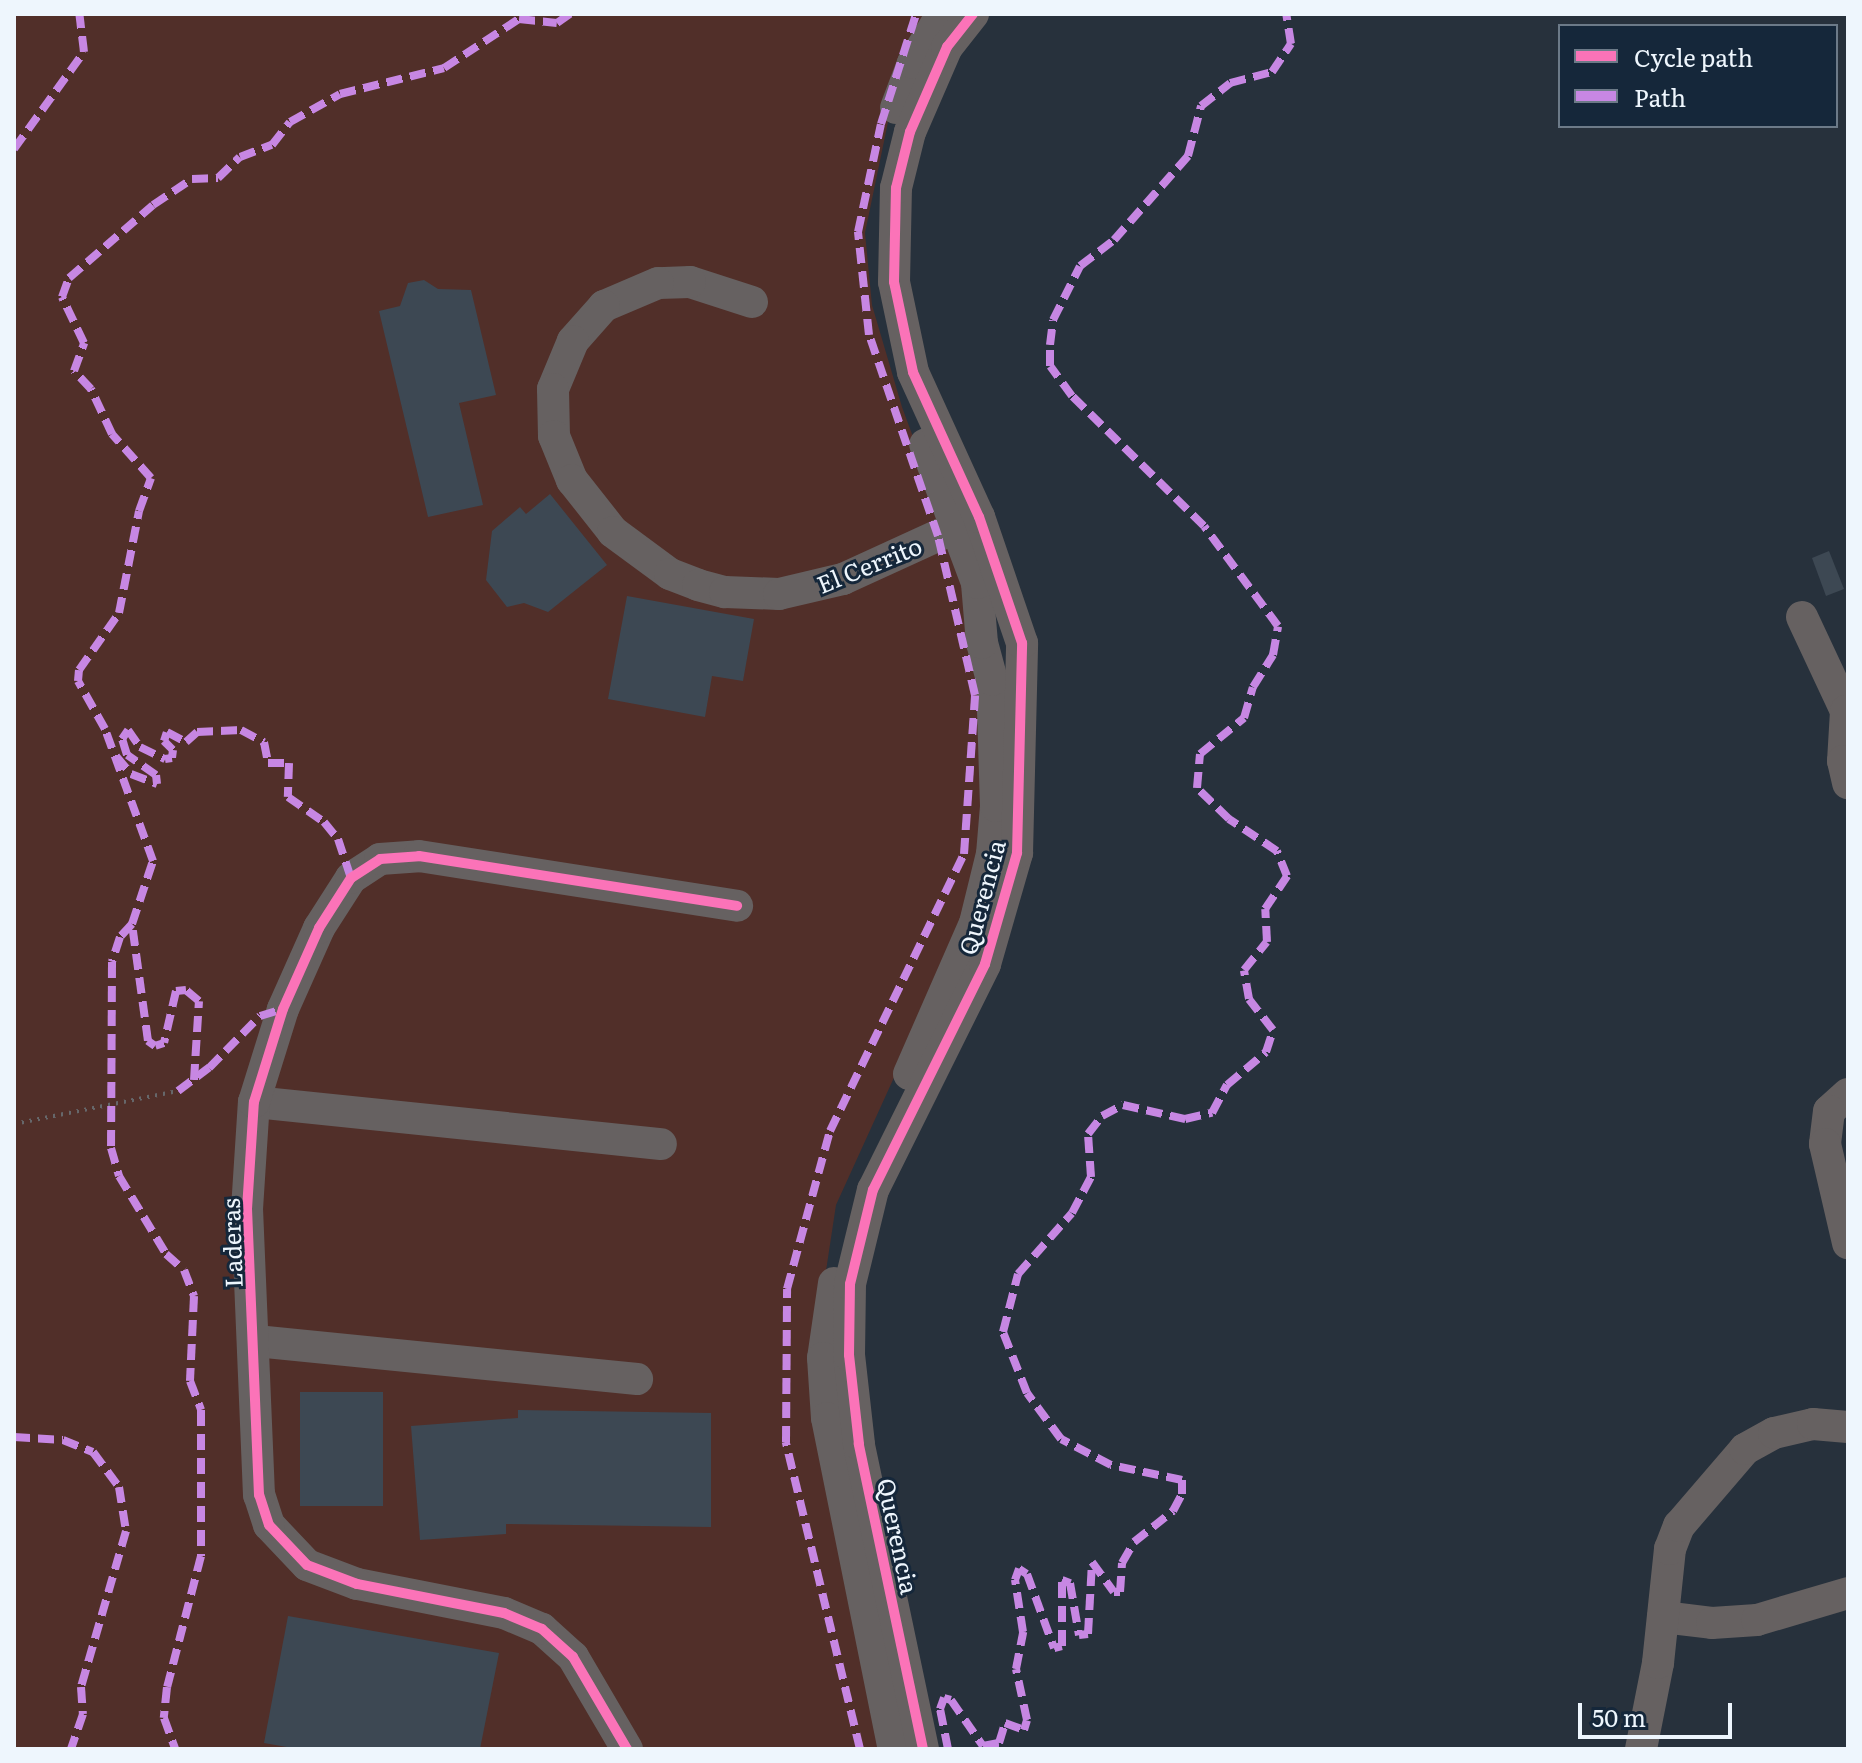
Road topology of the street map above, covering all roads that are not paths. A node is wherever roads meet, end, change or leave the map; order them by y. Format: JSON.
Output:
{"nodes":[{"id":1,"x":942,"y":14,"type":"edge"},
{"id":2,"x":973,"y":14,"type":"edge"},
{"id":3,"x":752,"y":302,"type":"dead end"},
{"id":4,"x":967,"y":522,"type":"junction"},
{"id":5,"x":1802,"y":617,"type":"dead end"},
{"id":6,"x":1848,"y":783,"type":"edge"},
{"id":7,"x":737,"y":906,"type":"dead end"},
{"id":8,"x":1848,"y":1094,"type":"edge"},
{"id":9,"x":254,"y":1102,"type":"junction"},
{"id":10,"x":661,"y":1144,"type":"dead end"},
{"id":11,"x":857,"y":1214,"type":"junction"},
{"id":12,"x":1848,"y":1243,"type":"edge"},
{"id":13,"x":256,"y":1341,"type":"junction"},
{"id":14,"x":637,"y":1379,"type":"dead end"},
{"id":15,"x":1848,"y":1427,"type":"edge"},
{"id":16,"x":1848,"y":1593,"type":"edge"},
{"id":17,"x":1663,"y":1617,"type":"junction"},
{"id":18,"x":627,"y":1749,"type":"edge"},
{"id":19,"x":894,"y":1749,"type":"edge"},
{"id":20,"x":923,"y":1749,"type":"edge"},
{"id":21,"x":1641,"y":1749,"type":"edge"}],
"edges":[{"from":1,"to":4,"type":"street","name":"Querencia"},
{"from":2,"to":4,"type":"street","name":"Querencia"},
{"from":3,"to":4,"type":"street","name":"El Cerrito"},
{"from":4,"to":11,"type":"street","name":"Querencia"},
{"from":5,"to":6,"type":"street"},
{"from":7,"to":9,"type":"street","name":"Laderas"},
{"from":8,"to":12,"type":"street"},
{"from":9,"to":10,"type":"street"},
{"from":9,"to":13,"type":"street","name":"Laderas"},
{"from":11,"to":19,"type":"street","name":"Querencia"},
{"from":11,"to":20,"type":"street","name":"Querencia"},
{"from":13,"to":14,"type":"street"},
{"from":13,"to":18,"type":"street","name":"Laderas"},
{"from":15,"to":17,"type":"street"},
{"from":16,"to":17,"type":"street"},
{"from":17,"to":21,"type":"street"}]}
